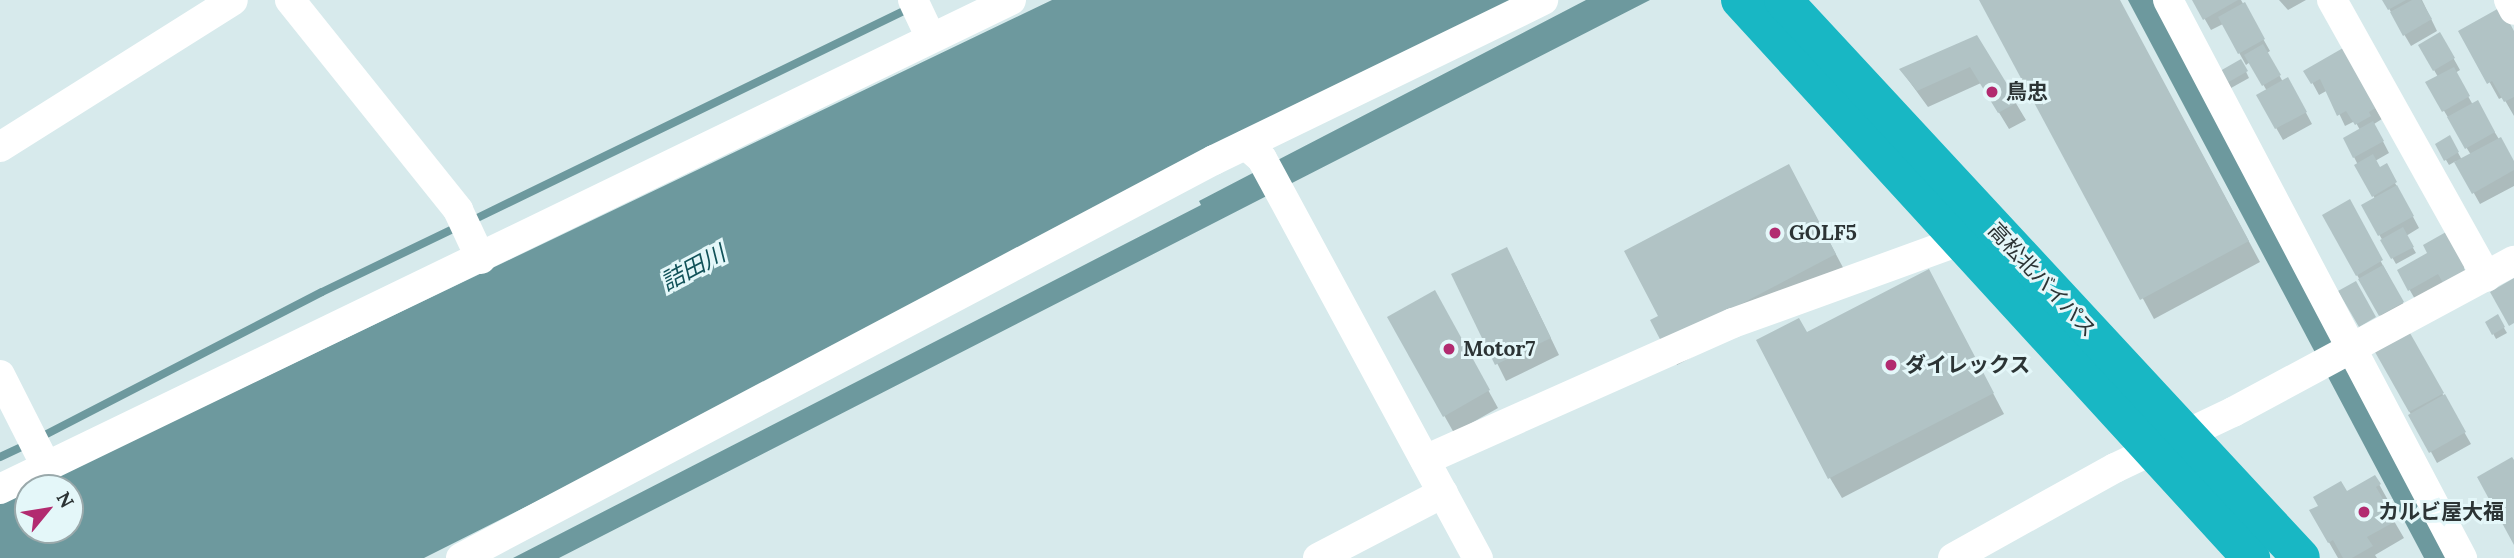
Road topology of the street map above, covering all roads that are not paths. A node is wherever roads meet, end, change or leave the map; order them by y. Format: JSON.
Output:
{"nodes":[{"id":1,"x":233,"y":0,"type":"edge"},
{"id":2,"x":290,"y":0,"type":"edge"},
{"id":3,"x":1011,"y":0,"type":"edge"},
{"id":4,"x":1543,"y":0,"type":"edge"},
{"id":5,"x":1740,"y":0,"type":"edge"},
{"id":6,"x":1783,"y":0,"type":"edge"},
{"id":7,"x":2168,"y":0,"type":"edge"},
{"id":8,"x":2332,"y":0,"type":"edge"},
{"id":9,"x":2509,"y":0,"type":"edge"},
{"id":10,"x":2514,"y":10,"type":"edge"},
{"id":11,"x":923,"y":19,"type":"edge"},
{"id":12,"x":0,"y":147,"type":"edge"},
{"id":13,"x":1254,"y":152,"type":"junction"},
{"id":14,"x":469,"y":235,"type":"junction"},
{"id":15,"x":1960,"y":241,"type":"junction"},
{"id":16,"x":2514,"y":261,"type":"edge"},
{"id":17,"x":2487,"y":277,"type":"junction"},
{"id":18,"x":2352,"y":350,"type":"junction"},
{"id":19,"x":0,"y":376,"type":"edge"},
{"id":20,"x":2169,"y":442,"type":"junction"},
{"id":21,"x":1424,"y":460,"type":"junction"},
{"id":22,"x":46,"y":466,"type":"junction"},
{"id":23,"x":0,"y":489,"type":"edge"},
{"id":24,"x":1443,"y":493,"type":"junction"},
{"id":25,"x":461,"y":558,"type":"edge"},
{"id":26,"x":1318,"y":558,"type":"edge"},
{"id":27,"x":1478,"y":558,"type":"edge"},
{"id":28,"x":1953,"y":558,"type":"edge"},
{"id":29,"x":2251,"y":558,"type":"edge"},
{"id":30,"x":2301,"y":558,"type":"edge"},
{"id":31,"x":2462,"y":558,"type":"edge"}],
"edges":[{"from":1,"to":12,"type":"street"},
{"from":2,"to":14,"type":"street"},
{"from":3,"to":11,"type":"street"},
{"from":4,"to":13,"type":"street"},
{"from":5,"to":15,"type":"highway","name":"高松北バイパス"},
{"from":6,"to":20,"type":"highway","name":"高松北バイパス"},
{"from":7,"to":18,"type":"street"},
{"from":8,"to":17,"type":"street"},
{"from":9,"to":10,"type":"street"},
{"from":11,"to":14,"type":"street"},
{"from":13,"to":21,"type":"street"},
{"from":13,"to":25,"type":"street"},
{"from":14,"to":22,"type":"street"},
{"from":15,"to":20,"type":"highway","name":"高松北バイパス"},
{"from":15,"to":21,"type":"street"},
{"from":16,"to":17,"type":"street"},
{"from":17,"to":18,"type":"street"},
{"from":18,"to":20,"type":"street"},
{"from":18,"to":31,"type":"street"},
{"from":19,"to":22,"type":"street"},
{"from":20,"to":28,"type":"street"},
{"from":20,"to":29,"type":"highway","name":"高松北バイパス"},
{"from":20,"to":30,"type":"highway","name":"高松北バイパス"},
{"from":21,"to":24,"type":"street"},
{"from":22,"to":23,"type":"street"},
{"from":24,"to":26,"type":"street"},
{"from":24,"to":27,"type":"street"}]}
